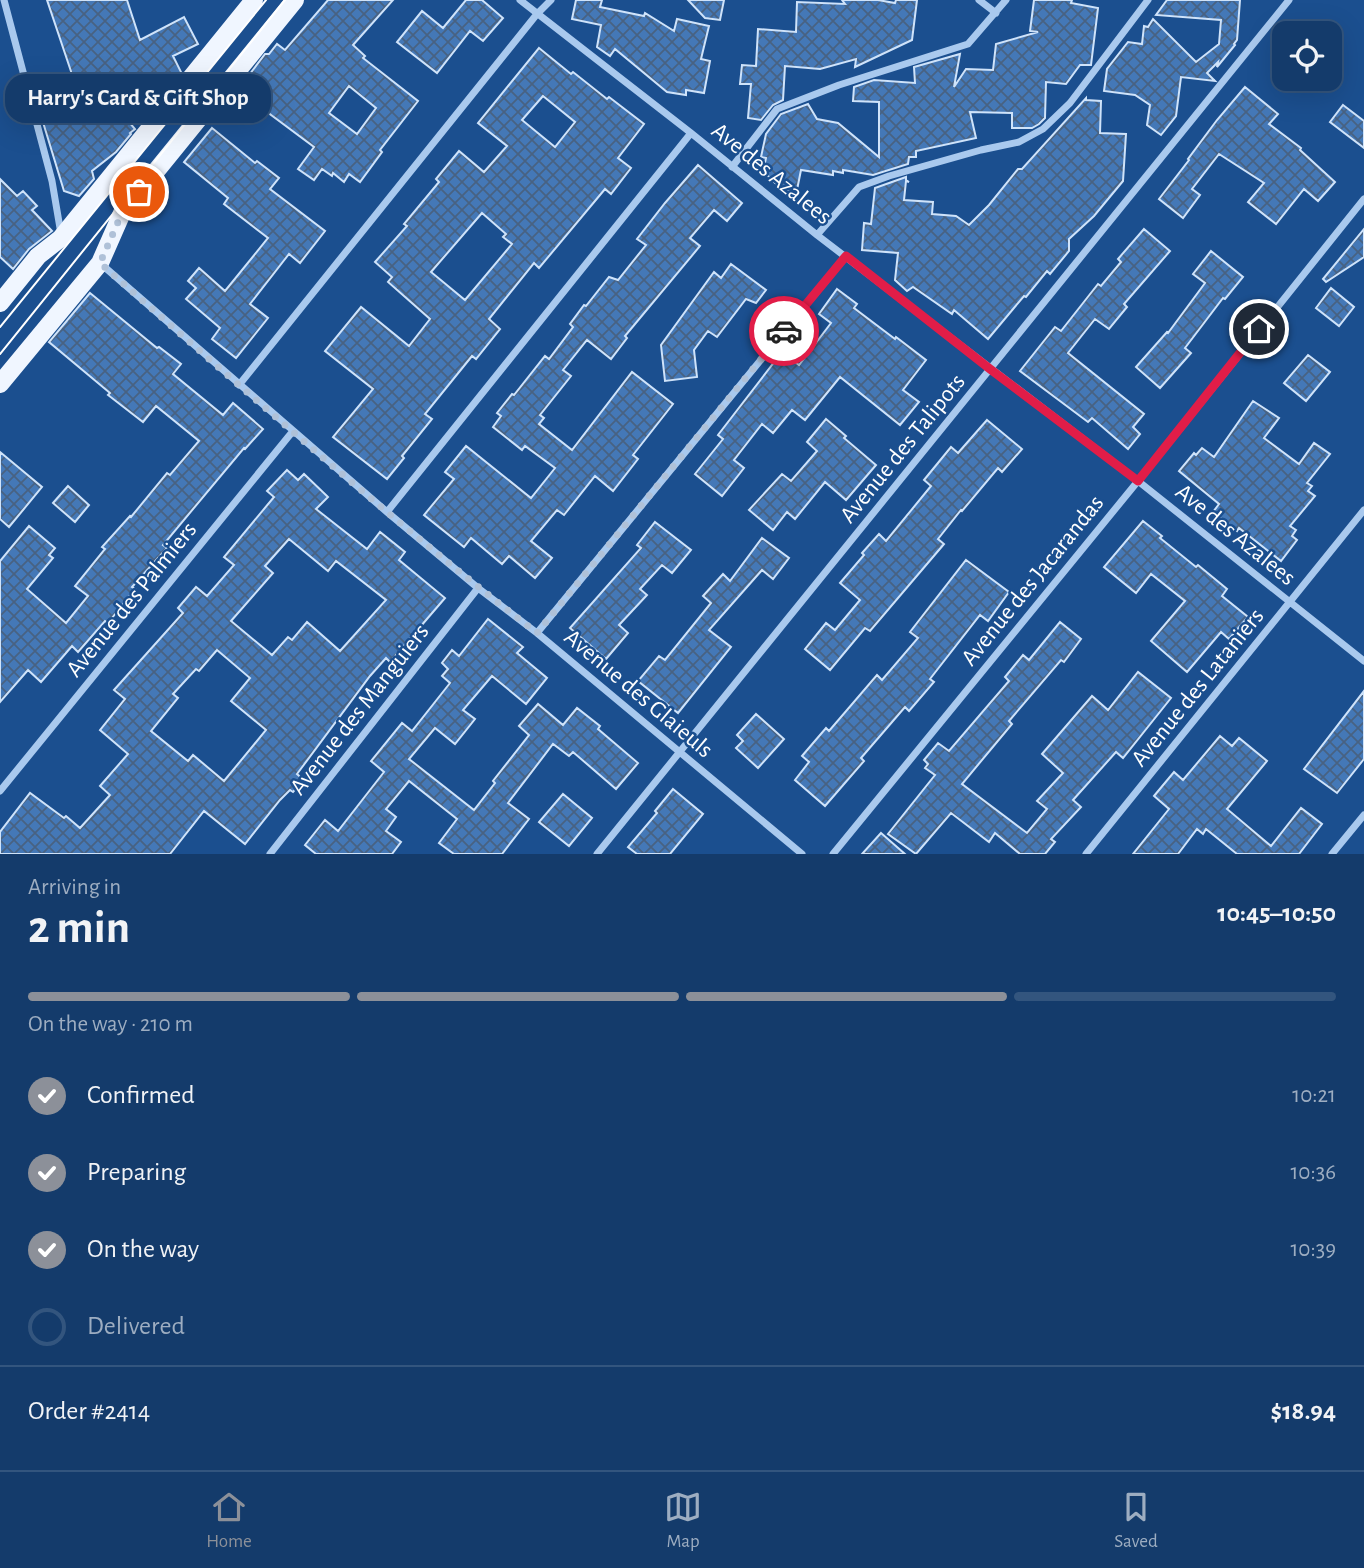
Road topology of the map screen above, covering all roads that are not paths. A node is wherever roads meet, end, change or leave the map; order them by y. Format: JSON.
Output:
{"nodes":[{"id":1,"x":4,"y":0,"type":"edge"},
{"id":2,"x":254,"y":0,"type":"edge"},
{"id":3,"x":295,"y":0,"type":"edge"},
{"id":4,"x":520,"y":0,"type":"edge"},
{"id":5,"x":551,"y":0,"type":"edge"},
{"id":6,"x":979,"y":0,"type":"edge"},
{"id":7,"x":1006,"y":0,"type":"edge"},
{"id":8,"x":1148,"y":0,"type":"edge"},
{"id":9,"x":1289,"y":0,"type":"edge"},
{"id":10,"x":996,"y":13,"type":"junction"},
{"id":11,"x":537,"y":14,"type":"junction"},
{"id":12,"x":691,"y":133,"type":"junction"},
{"id":13,"x":732,"y":167,"type":"junction"},
{"id":14,"x":1364,"y":199,"type":"edge"},
{"id":15,"x":817,"y":234,"type":"junction"},
{"id":16,"x":61,"y":238,"type":"junction"},
{"id":17,"x":846,"y":256,"type":"junction"},
{"id":18,"x":100,"y":263,"type":"junction"},
{"id":19,"x":0,"y":303,"type":"edge"},
{"id":20,"x":990,"y":369,"type":"junction"},
{"id":21,"x":0,"y":384,"type":"edge"},
{"id":22,"x":239,"y":385,"type":"junction"},
{"id":23,"x":293,"y":431,"type":"junction"},
{"id":24,"x":1138,"y":481,"type":"junction"},
{"id":25,"x":1364,"y":510,"type":"edge"},
{"id":26,"x":387,"y":512,"type":"junction"},
{"id":27,"x":478,"y":588,"type":"junction"},
{"id":28,"x":1290,"y":602,"type":"junction"},
{"id":29,"x":537,"y":633,"type":"junction"},
{"id":30,"x":1364,"y":661,"type":"edge"},
{"id":31,"x":680,"y":751,"type":"junction"},
{"id":32,"x":0,"y":791,"type":"edge"},
{"id":33,"x":1364,"y":815,"type":"edge"},
{"id":34,"x":270,"y":854,"type":"edge"},
{"id":35,"x":597,"y":854,"type":"edge"},
{"id":36,"x":802,"y":854,"type":"edge"},
{"id":37,"x":833,"y":854,"type":"edge"},
{"id":38,"x":1086,"y":854,"type":"edge"},
{"id":39,"x":1332,"y":854,"type":"edge"}],
"edges":[{"from":1,"to":16,"type":"street"},
{"from":2,"to":16,"type":"main road"},
{"from":3,"to":18,"type":"main road"},
{"from":4,"to":11,"type":"street","name":"Ave des Azalees"},
{"from":5,"to":11,"type":"street"},
{"from":6,"to":10,"type":"street"},
{"from":7,"to":10,"type":"street"},
{"from":8,"to":15,"type":"street"},
{"from":9,"to":20,"type":"street","name":"Avenue des Talipots"},
{"from":10,"to":13,"type":"street"},
{"from":11,"to":12,"type":"street","name":"Ave des Azalees"},
{"from":11,"to":22,"type":"street"},
{"from":12,"to":13,"type":"street","name":"Ave des Azalees"},
{"from":12,"to":26,"type":"street"},
{"from":13,"to":15,"type":"street","name":"Ave des Azalees"},
{"from":14,"to":24,"type":"street","name":"Avenue des Jacarandas"},
{"from":15,"to":17,"type":"street","name":"Ave des Azalees"},
{"from":16,"to":19,"type":"main road"},
{"from":17,"to":20,"type":"street","name":"Ave des Azalees"},
{"from":17,"to":29,"type":"street"},
{"from":18,"to":21,"type":"main road"},
{"from":18,"to":22,"type":"street","name":"Avenue des Glaieuls"},
{"from":20,"to":24,"type":"street","name":"Ave des Azalees"},
{"from":20,"to":31,"type":"street","name":"Avenue des Talipots"},
{"from":22,"to":23,"type":"street","name":"Avenue des Glaieuls"},
{"from":23,"to":26,"type":"street","name":"Avenue des Glaieuls"},
{"from":23,"to":32,"type":"street","name":"Avenue des Palmiers"},
{"from":24,"to":28,"type":"street","name":"Ave des Azalees"},
{"from":24,"to":37,"type":"street","name":"Avenue des Jacarandas"},
{"from":25,"to":28,"type":"street","name":"Avenue des Lataniers"},
{"from":26,"to":27,"type":"street","name":"Avenue des Glaieuls"},
{"from":27,"to":29,"type":"street","name":"Avenue des Glaieuls"},
{"from":27,"to":34,"type":"street","name":"Avenue des Manguiers"},
{"from":28,"to":30,"type":"street","name":"Ave des Azalees"},
{"from":28,"to":38,"type":"street","name":"Avenue des Lataniers"},
{"from":29,"to":31,"type":"street","name":"Avenue des Glaieuls"},
{"from":31,"to":35,"type":"street","name":"Avenue des Talipots"},
{"from":31,"to":36,"type":"street","name":"Avenue des Glaieuls"},
{"from":33,"to":39,"type":"street"}]}
